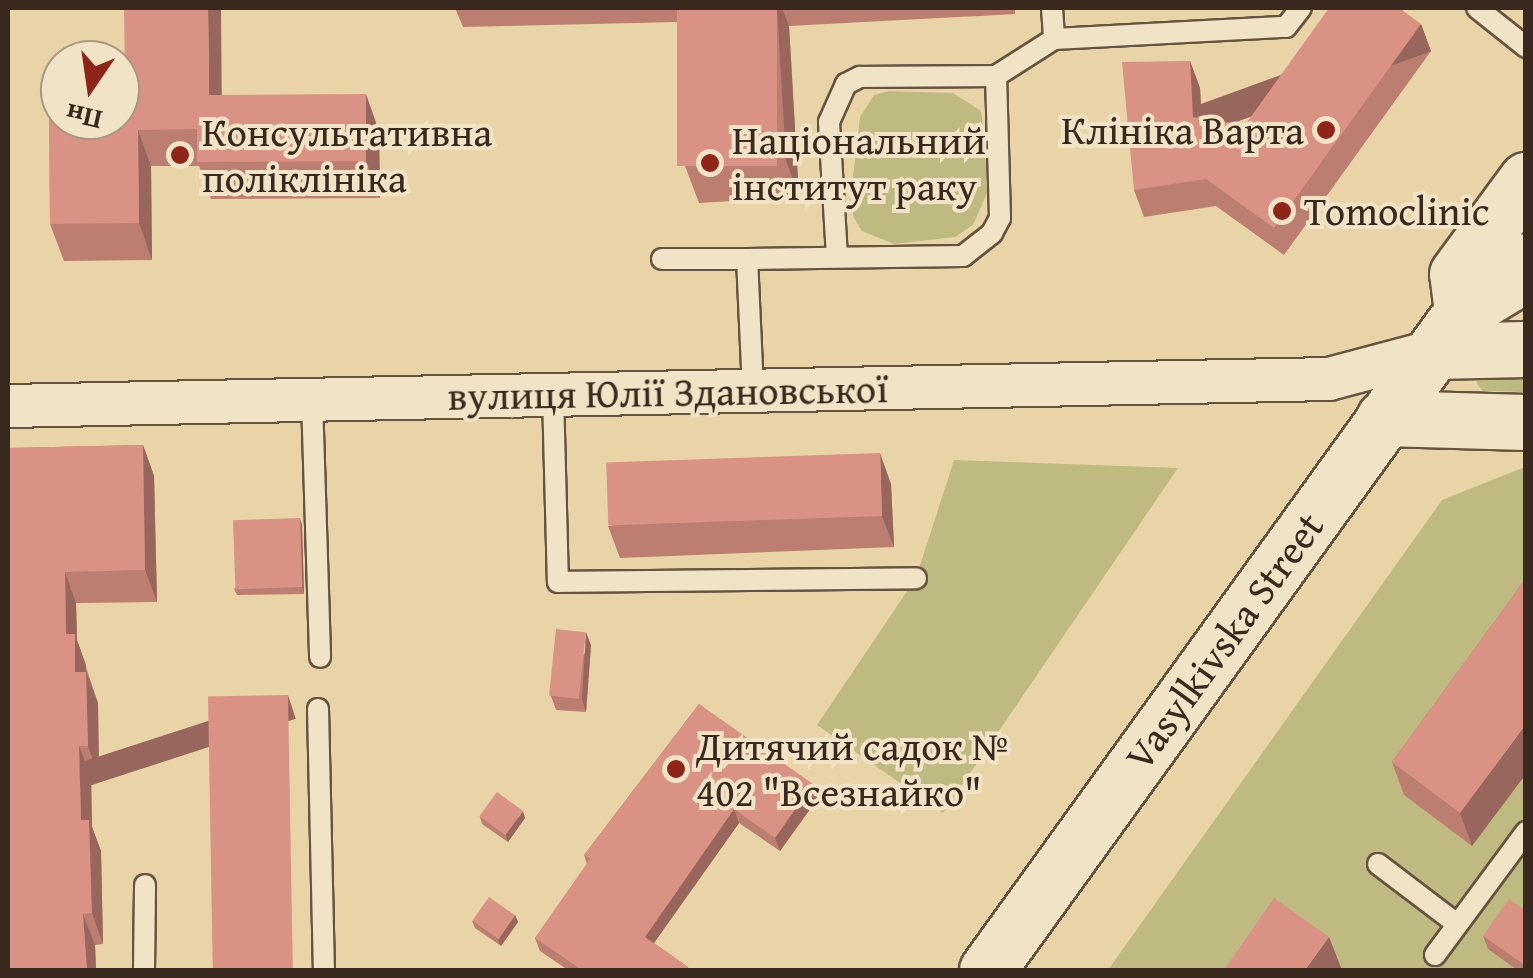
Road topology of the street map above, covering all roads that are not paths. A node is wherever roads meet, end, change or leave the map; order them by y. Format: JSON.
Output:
{"nodes":[{"id":1,"x":1052,"y":8,"type":"edge"},
{"id":2,"x":1301,"y":8,"type":"edge"},
{"id":3,"x":1477,"y":8,"type":"edge"},
{"id":4,"x":1054,"y":39,"type":"junction"},
{"id":5,"x":1526,"y":46,"type":"edge"},
{"id":6,"x":996,"y":76,"type":"junction"},
{"id":7,"x":1526,"y":180,"type":"edge"},
{"id":8,"x":837,"y":257,"type":"junction"},
{"id":9,"x":662,"y":259,"type":"dead end"},
{"id":10,"x":747,"y":259,"type":"junction"},
{"id":11,"x":1526,"y":261,"type":"edge"},
{"id":12,"x":1448,"y":332,"type":"junction"},
{"id":13,"x":1526,"y":349,"type":"edge"},
{"id":14,"x":1329,"y":379,"type":"junction"},
{"id":15,"x":752,"y":390,"type":"junction"},
{"id":16,"x":553,"y":394,"type":"junction"},
{"id":17,"x":312,"y":399,"type":"junction"},
{"id":18,"x":8,"y":406,"type":"edge"},
{"id":19,"x":1384,"y":418,"type":"junction"},
{"id":20,"x":1526,"y":422,"type":"edge"},
{"id":21,"x":916,"y":578,"type":"dead end"},
{"id":22,"x":320,"y":657,"type":"dead end"},
{"id":23,"x":318,"y":709,"type":"dead end"},
{"id":24,"x":1526,"y":832,"type":"edge"},
{"id":25,"x":1378,"y":864,"type":"dead end"},
{"id":26,"x":144,"y":885,"type":"dead end"},
{"id":27,"x":1457,"y":924,"type":"junction"},
{"id":28,"x":1434,"y":954,"type":"dead end"},
{"id":29,"x":144,"y":970,"type":"edge"},
{"id":30,"x":324,"y":970,"type":"edge"},
{"id":31,"x":987,"y":970,"type":"edge"}],
"edges":[{"from":1,"to":4,"type":"lane"},
{"from":2,"to":4,"type":"lane"},
{"from":3,"to":5,"type":"lane"},
{"from":4,"to":6,"type":"lane"},
{"from":6,"to":8,"type":"lane"},
{"from":6,"to":8,"type":"lane"},
{"from":7,"to":12,"type":"main road"},
{"from":8,"to":10,"type":"lane"},
{"from":9,"to":10,"type":"lane"},
{"from":10,"to":15,"type":"lane"},
{"from":11,"to":12,"type":"main road","name":"Vasylkivska Street"},
{"from":12,"to":13,"type":"main road"},
{"from":12,"to":14,"type":"street","name":"вулиця Юлії Здановської"},
{"from":12,"to":19,"type":"main road","name":"Vasylkivska Street"},
{"from":14,"to":15,"type":"street","name":"вулиця Юлії Здановської"},
{"from":14,"to":19,"type":"street"},
{"from":15,"to":16,"type":"street","name":"вулиця Юлії Здановської"},
{"from":16,"to":17,"type":"street","name":"вулиця Юлії Здановської"},
{"from":16,"to":21,"type":"lane"},
{"from":17,"to":18,"type":"street","name":"вулиця Юлії Здановської"},
{"from":17,"to":22,"type":"lane"},
{"from":19,"to":20,"type":"main road"},
{"from":19,"to":31,"type":"main road","name":"Vasylkivska Street"},
{"from":23,"to":30,"type":"lane"},
{"from":24,"to":27,"type":"lane"},
{"from":25,"to":27,"type":"lane"},
{"from":26,"to":29,"type":"lane"},
{"from":27,"to":28,"type":"lane"}]}
